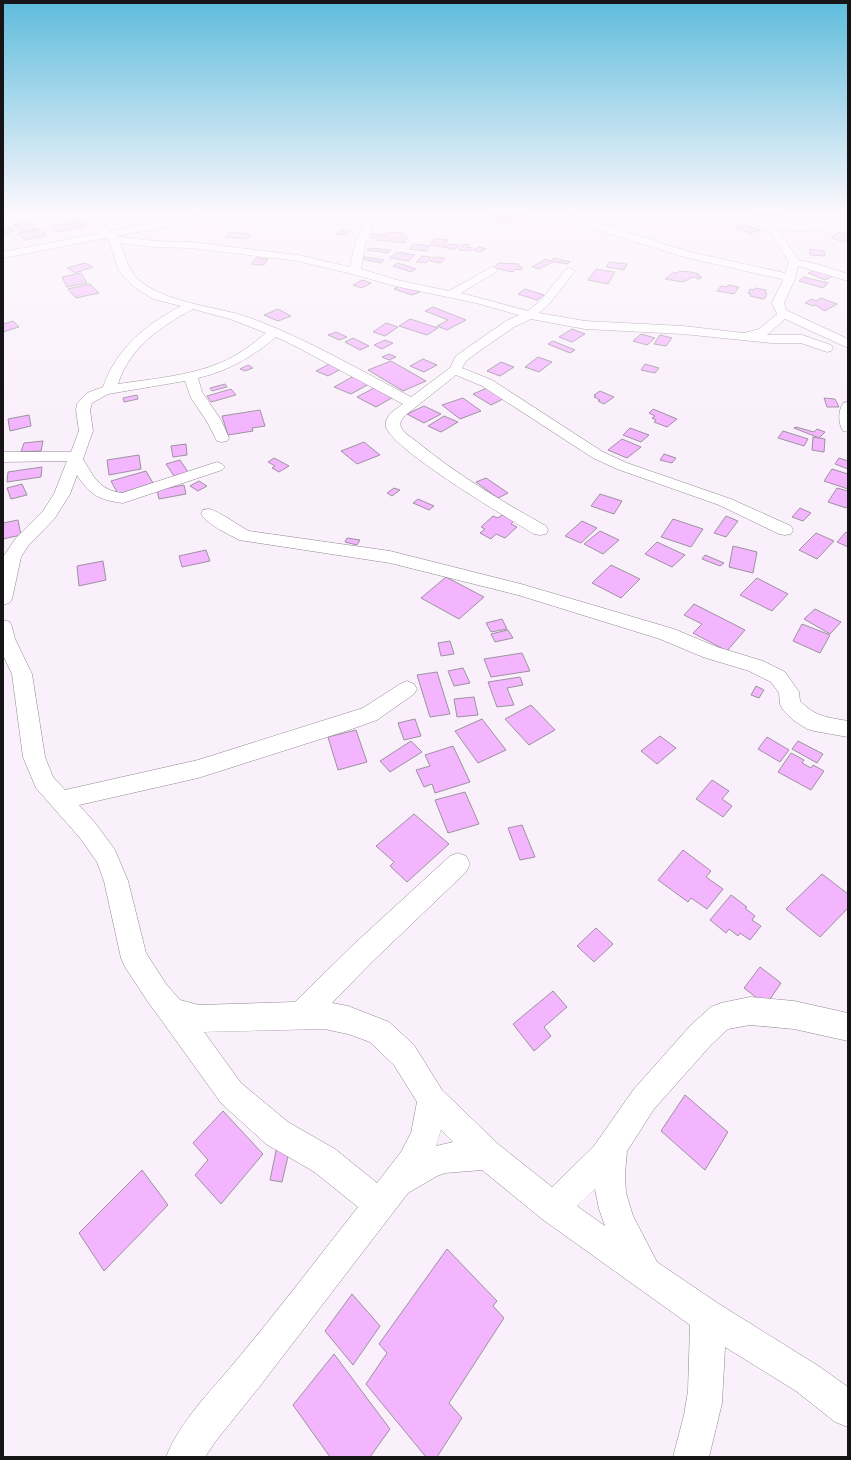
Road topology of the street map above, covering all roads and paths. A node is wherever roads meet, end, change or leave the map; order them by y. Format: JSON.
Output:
{"nodes":[{"id":1,"x":134,"y":281,"type":"edge"},
{"id":2,"x":389,"y":281,"type":"edge"},
{"id":3,"x":473,"y":281,"type":"edge"},
{"id":4,"x":562,"y":281,"type":"edge"},
{"id":5,"x":788,"y":281,"type":"edge"},
{"id":6,"x":451,"y":294,"type":"junction"},
{"id":7,"x":478,"y":300,"type":"junction"},
{"id":8,"x":191,"y":306,"type":"junction"},
{"id":9,"x":784,"y":314,"type":"junction"},
{"id":10,"x":530,"y":315,"type":"junction"},
{"id":11,"x":506,"y":327,"type":"junction"},
{"id":12,"x":276,"y":332,"type":"junction"},
{"id":13,"x":751,"y":336,"type":"junction"},
{"id":14,"x":848,"y":344,"type":"edge"},
{"id":15,"x":848,"y":356,"type":"edge"},
{"id":16,"x":455,"y":370,"type":"junction"},
{"id":17,"x":192,"y":375,"type":"junction"},
{"id":18,"x":109,"y":390,"type":"junction"},
{"id":19,"x":412,"y":403,"type":"junction"},
{"id":20,"x":848,"y":406,"type":"edge"},
{"id":21,"x":848,"y":428,"type":"edge"},
{"id":22,"x":222,"y":438,"type":"dead end"},
{"id":23,"x":3,"y":457,"type":"edge"},
{"id":24,"x":76,"y":458,"type":"junction"},
{"id":25,"x":217,"y":467,"type":"dead end"},
{"id":26,"x":209,"y":514,"type":"dead end"},
{"id":27,"x":540,"y":530,"type":"dead end"},
{"id":28,"x":784,"y":530,"type":"dead end"},
{"id":29,"x":3,"y":599,"type":"edge"},
{"id":30,"x":3,"y":627,"type":"edge"},
{"id":31,"x":13,"y":669,"type":"edge"},
{"id":32,"x":407,"y":689,"type":"dead end"},
{"id":33,"x":848,"y":729,"type":"edge"},
{"id":34,"x":61,"y":800,"type":"junction"},
{"id":35,"x":458,"y":864,"type":"dead end"},
{"id":36,"x":172,"y":1011,"type":"junction"},
{"id":37,"x":300,"y":1016,"type":"junction"},
{"id":38,"x":848,"y":1027,"type":"edge"},
{"id":39,"x":432,"y":1100,"type":"junction"},
{"id":40,"x":612,"y":1147,"type":"junction"},
{"id":41,"x":487,"y":1155,"type":"junction"},
{"id":42,"x":386,"y":1195,"type":"junction"},
{"id":43,"x":553,"y":1208,"type":"junction"},
{"id":44,"x":646,"y":1274,"type":"junction"},
{"id":45,"x":707,"y":1316,"type":"junction"},
{"id":46,"x":848,"y":1409,"type":"edge"},
{"id":47,"x":184,"y":1457,"type":"edge"},
{"id":48,"x":691,"y":1457,"type":"edge"}],
"edges":[{"from":1,"to":8,"type":"street"},
{"from":2,"to":6,"type":"street"},
{"from":3,"to":6,"type":"street"},
{"from":4,"to":10,"type":"street"},
{"from":5,"to":9,"type":"street"},
{"from":6,"to":7,"type":"street"},
{"from":7,"to":10,"type":"street"},
{"from":7,"to":11,"type":"street"},
{"from":8,"to":12,"type":"street"},
{"from":8,"to":18,"type":"street"},
{"from":9,"to":13,"type":"street"},
{"from":9,"to":14,"type":"street"},
{"from":10,"to":11,"type":"street"},
{"from":10,"to":13,"type":"street"},
{"from":11,"to":16,"type":"street"},
{"from":12,"to":17,"type":"street"},
{"from":12,"to":19,"type":"street"},
{"from":13,"to":15,"type":"street"},
{"from":16,"to":19,"type":"street"},
{"from":16,"to":28,"type":"street"},
{"from":17,"to":18,"type":"street"},
{"from":17,"to":22,"type":"street"},
{"from":18,"to":24,"type":"street"},
{"from":19,"to":27,"type":"street"},
{"from":20,"to":21,"type":"street"},
{"from":23,"to":24,"type":"street"},
{"from":24,"to":25,"type":"street"},
{"from":24,"to":29,"type":"street"},
{"from":26,"to":33,"type":"street"},
{"from":30,"to":31,"type":"street"},
{"from":31,"to":34,"type":"street"},
{"from":32,"to":34,"type":"street"},
{"from":34,"to":36,"type":"street"},
{"from":35,"to":37,"type":"street"},
{"from":36,"to":37,"type":"street"},
{"from":36,"to":42,"type":"street"},
{"from":37,"to":39,"type":"street"},
{"from":38,"to":40,"type":"street"},
{"from":39,"to":41,"type":"street"},
{"from":39,"to":42,"type":"street"},
{"from":40,"to":43,"type":"street"},
{"from":40,"to":44,"type":"street"},
{"from":41,"to":42,"type":"street"},
{"from":41,"to":43,"type":"street"},
{"from":42,"to":47,"type":"street"},
{"from":43,"to":44,"type":"street"},
{"from":44,"to":45,"type":"street"},
{"from":45,"to":46,"type":"street"},
{"from":45,"to":48,"type":"street"}]}
